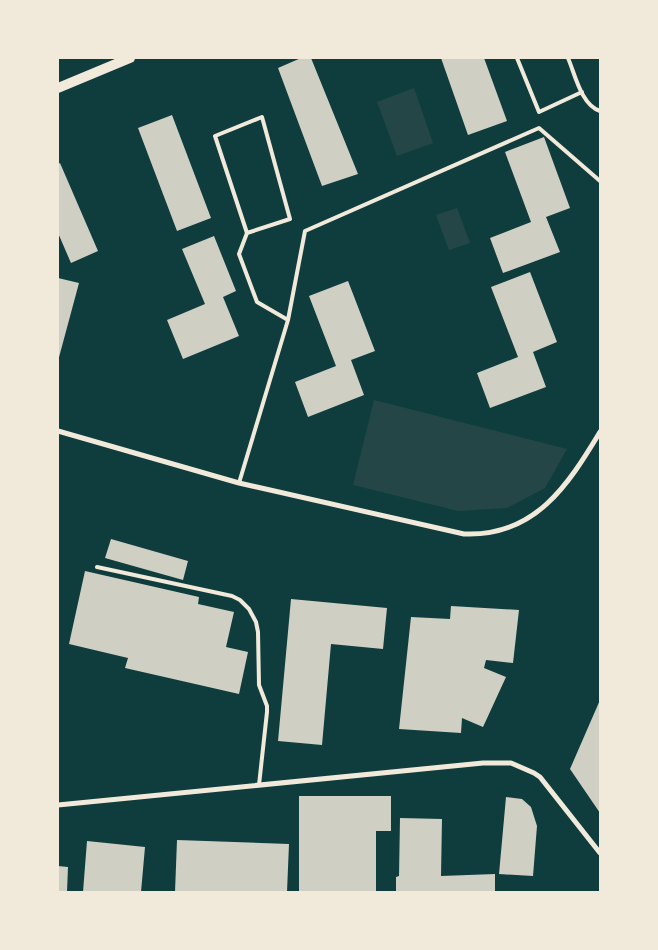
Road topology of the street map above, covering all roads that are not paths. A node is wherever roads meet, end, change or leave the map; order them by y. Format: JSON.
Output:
{"nodes":[{"id":1,"x":130,"y":58,"type":"edge"},
{"id":2,"x":517,"y":58,"type":"edge"},
{"id":3,"x":568,"y":58,"type":"edge"},
{"id":4,"x":58,"y":88,"type":"edge"},
{"id":5,"x":582,"y":92,"type":"junction"},
{"id":6,"x":600,"y":111,"type":"edge"},
{"id":7,"x":600,"y":181,"type":"edge"},
{"id":8,"x":247,"y":233,"type":"junction"},
{"id":9,"x":288,"y":320,"type":"junction"},
{"id":10,"x":58,"y":431,"type":"edge"},
{"id":11,"x":600,"y":432,"type":"edge"},
{"id":12,"x":239,"y":483,"type":"junction"},
{"id":13,"x":97,"y":567,"type":"dead end"},
{"id":14,"x":259,"y":785,"type":"junction"},
{"id":15,"x":58,"y":805,"type":"edge"},
{"id":16,"x":600,"y":853,"type":"edge"}],
"edges":[{"from":1,"to":4,"type":"main road"},
{"from":2,"to":5,"type":"lane"},
{"from":3,"to":5,"type":"lane"},
{"from":5,"to":6,"type":"lane"},
{"from":7,"to":9,"type":"lane"},
{"from":8,"to":8,"type":"lane"},
{"from":8,"to":9,"type":"lane"},
{"from":9,"to":12,"type":"lane"},
{"from":10,"to":12,"type":"street"},
{"from":11,"to":12,"type":"street"},
{"from":13,"to":14,"type":"lane"},
{"from":14,"to":15,"type":"street"},
{"from":14,"to":16,"type":"street"}]}
